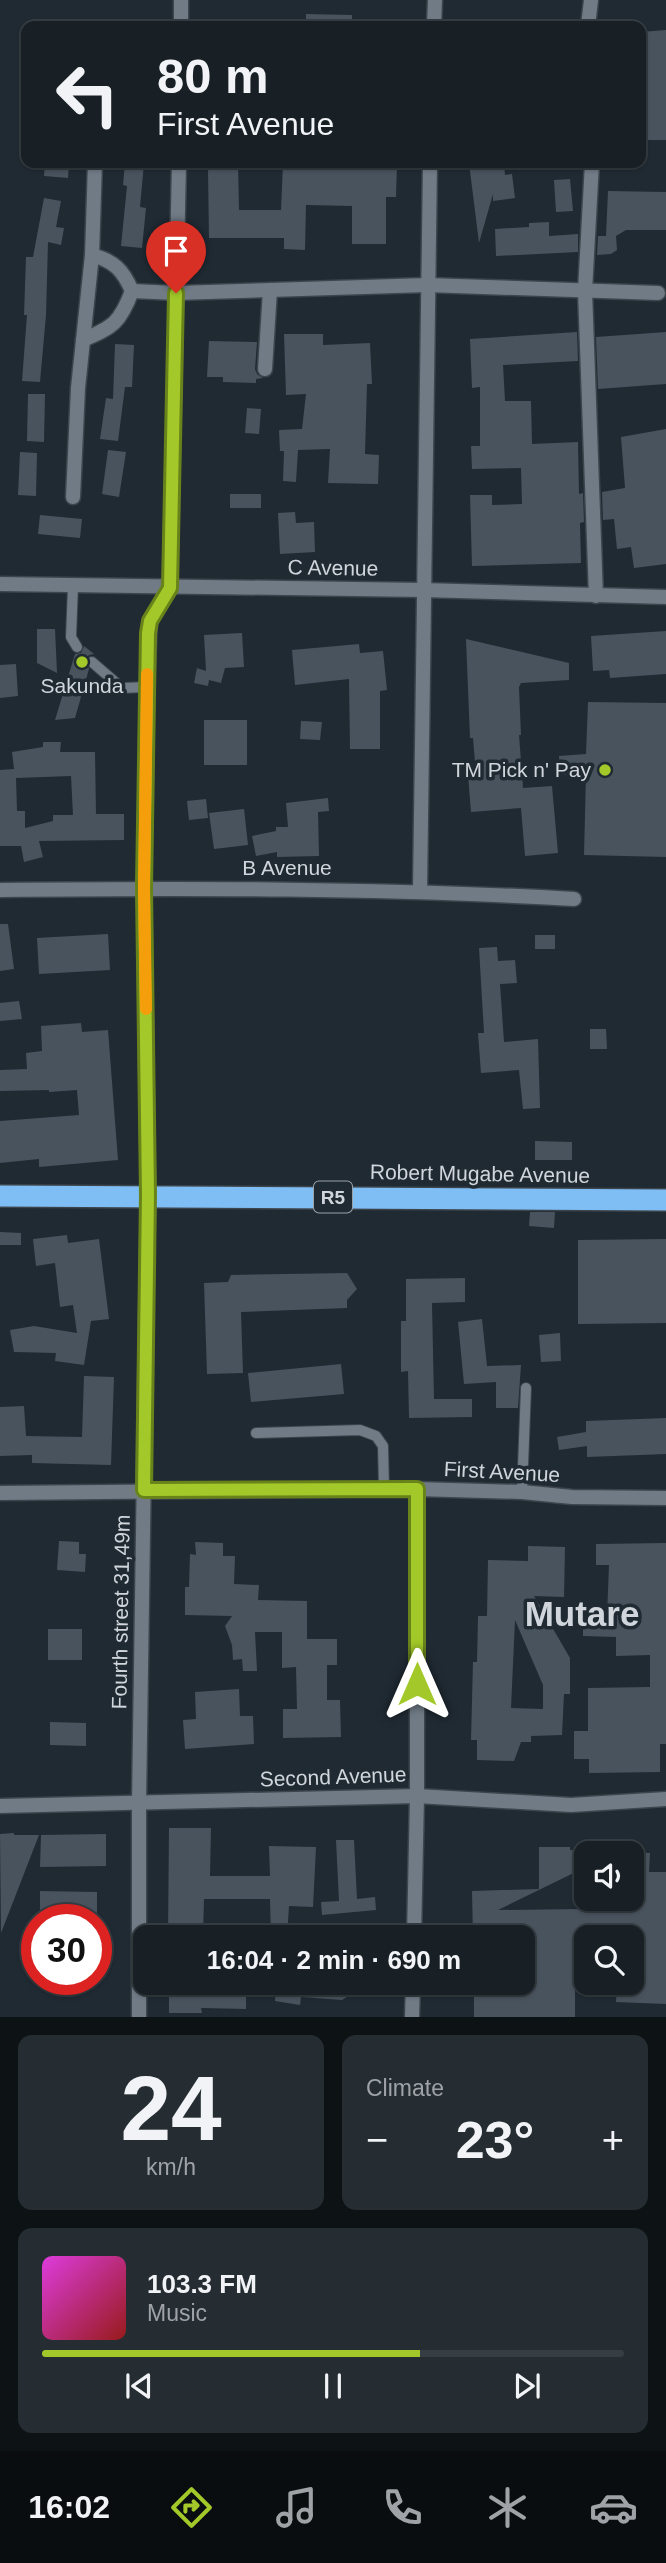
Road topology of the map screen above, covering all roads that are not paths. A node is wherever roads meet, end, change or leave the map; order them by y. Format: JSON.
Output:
{"nodes":[{"id":1,"x":181,"y":0,"type":"edge"},
{"id":2,"x":435,"y":0,"type":"edge"},
{"id":3,"x":590,"y":0,"type":"edge"},
{"id":4,"x":181,"y":21,"type":"edge"},
{"id":5,"x":434,"y":21,"type":"edge"},
{"id":6,"x":588,"y":21,"type":"edge"},
{"id":7,"x":95,"y":168,"type":"edge"},
{"id":8,"x":178,"y":168,"type":"edge"},
{"id":9,"x":430,"y":168,"type":"edge"},
{"id":10,"x":592,"y":168,"type":"edge"},
{"id":11,"x":92,"y":255,"type":"junction"},
{"id":12,"x":427,"y":285,"type":"junction"},
{"id":13,"x":270,"y":290,"type":"junction"},
{"id":14,"x":132,"y":291,"type":"junction"},
{"id":15,"x":585,"y":291,"type":"junction"},
{"id":16,"x":176,"y":293,"type":"junction"},
{"id":17,"x":658,"y":293,"type":"dead end"},
{"id":18,"x":83,"y":340,"type":"junction"},
{"id":19,"x":265,"y":369,"type":"dead end"},
{"id":20,"x":73,"y":497,"type":"dead end"},
{"id":21,"x":0,"y":584,"type":"edge"},
{"id":22,"x":73,"y":586,"type":"junction"},
{"id":23,"x":170,"y":588,"type":"junction"},
{"id":24,"x":423,"y":590,"type":"junction"},
{"id":25,"x":596,"y":596,"type":"junction"},
{"id":26,"x":666,"y":597,"type":"edge"},
{"id":27,"x":77,"y":647,"type":"dead end"},
{"id":28,"x":92,"y":662,"type":"dead end"},
{"id":29,"x":147,"y":687,"type":"junction"},
{"id":30,"x":144,"y":888,"type":"junction"},
{"id":31,"x":0,"y":890,"type":"edge"},
{"id":32,"x":420,"y":891,"type":"junction"},
{"id":33,"x":574,"y":898,"type":"dead end"},
{"id":34,"x":148,"y":1195,"type":"junction"},
{"id":35,"x":0,"y":1196,"type":"edge"},
{"id":36,"x":666,"y":1200,"type":"edge"},
{"id":37,"x":526,"y":1388,"type":"dead end"},
{"id":38,"x":256,"y":1433,"type":"dead end"},
{"id":39,"x":384,"y":1489,"type":"junction"},
{"id":40,"x":417,"y":1489,"type":"junction"},
{"id":41,"x":144,"y":1490,"type":"junction"},
{"id":42,"x":522,"y":1492,"type":"junction"},
{"id":43,"x":0,"y":1493,"type":"edge"},
{"id":44,"x":666,"y":1497,"type":"edge"},
{"id":45,"x":417,"y":1796,"type":"junction"},
{"id":46,"x":666,"y":1799,"type":"edge"},
{"id":47,"x":139,"y":1804,"type":"junction"},
{"id":48,"x":0,"y":1806,"type":"edge"},
{"id":49,"x":414,"y":1925,"type":"edge"},
{"id":50,"x":413,"y":1995,"type":"edge"},
{"id":51,"x":139,"y":2017,"type":"edge"},
{"id":52,"x":412,"y":2017,"type":"edge"}],
"edges":[{"from":1,"to":4,"type":"street"},
{"from":2,"to":5,"type":"street"},
{"from":3,"to":6,"type":"street"},
{"from":7,"to":11,"type":"street"},
{"from":8,"to":16,"type":"street"},
{"from":9,"to":12,"type":"street"},
{"from":10,"to":15,"type":"street"},
{"from":11,"to":14,"type":"street"},
{"from":11,"to":18,"type":"street"},
{"from":12,"to":13,"type":"street"},
{"from":12,"to":15,"type":"street"},
{"from":12,"to":24,"type":"street"},
{"from":13,"to":16,"type":"street"},
{"from":13,"to":19,"type":"street"},
{"from":14,"to":16,"type":"street"},
{"from":14,"to":18,"type":"street"},
{"from":15,"to":17,"type":"street"},
{"from":15,"to":25,"type":"street"},
{"from":16,"to":23,"type":"street"},
{"from":18,"to":20,"type":"street"},
{"from":21,"to":22,"type":"street","name":"C Avenue"},
{"from":22,"to":23,"type":"street","name":"C Avenue"},
{"from":22,"to":27,"type":"lane"},
{"from":23,"to":24,"type":"street","name":"C Avenue"},
{"from":23,"to":29,"type":"street","name":"Fourth street 31,49m"},
{"from":24,"to":25,"type":"street","name":"C Avenue"},
{"from":24,"to":32,"type":"street"},
{"from":25,"to":26,"type":"street","name":"C Avenue"},
{"from":28,"to":29,"type":"lane"},
{"from":29,"to":30,"type":"street","name":"Fourth street 31,49m"},
{"from":30,"to":31,"type":"street","name":"B Avenue"},
{"from":30,"to":32,"type":"street","name":"B Avenue"},
{"from":30,"to":34,"type":"street","name":"Fourth street 31,49m"},
{"from":32,"to":33,"type":"street","name":"B Avenue"},
{"from":34,"to":35,"type":"highway","name":"Robert Mugabe Avenue","number":"R5"},
{"from":34,"to":36,"type":"highway","name":"Robert Mugabe Avenue","number":"R5"},
{"from":34,"to":41,"type":"street","name":"Fourth street 31,49m"},
{"from":37,"to":42,"type":"lane"},
{"from":38,"to":39,"type":"lane"},
{"from":39,"to":40,"type":"street","name":"First Avenue"},
{"from":39,"to":41,"type":"street","name":"First Avenue"},
{"from":40,"to":42,"type":"street","name":"First Avenue"},
{"from":40,"to":45,"type":"street"},
{"from":41,"to":43,"type":"street","name":"First Avenue"},
{"from":41,"to":47,"type":"street","name":"Fourth street 31,49m"},
{"from":42,"to":44,"type":"street","name":"First Avenue"},
{"from":45,"to":46,"type":"street","name":"Second Avenue"},
{"from":45,"to":47,"type":"street","name":"Second Avenue"},
{"from":45,"to":49,"type":"street"},
{"from":47,"to":48,"type":"street","name":"Second Avenue"},
{"from":47,"to":51,"type":"street","name":"Fourth street 31,49m"},
{"from":50,"to":52,"type":"street"}]}
